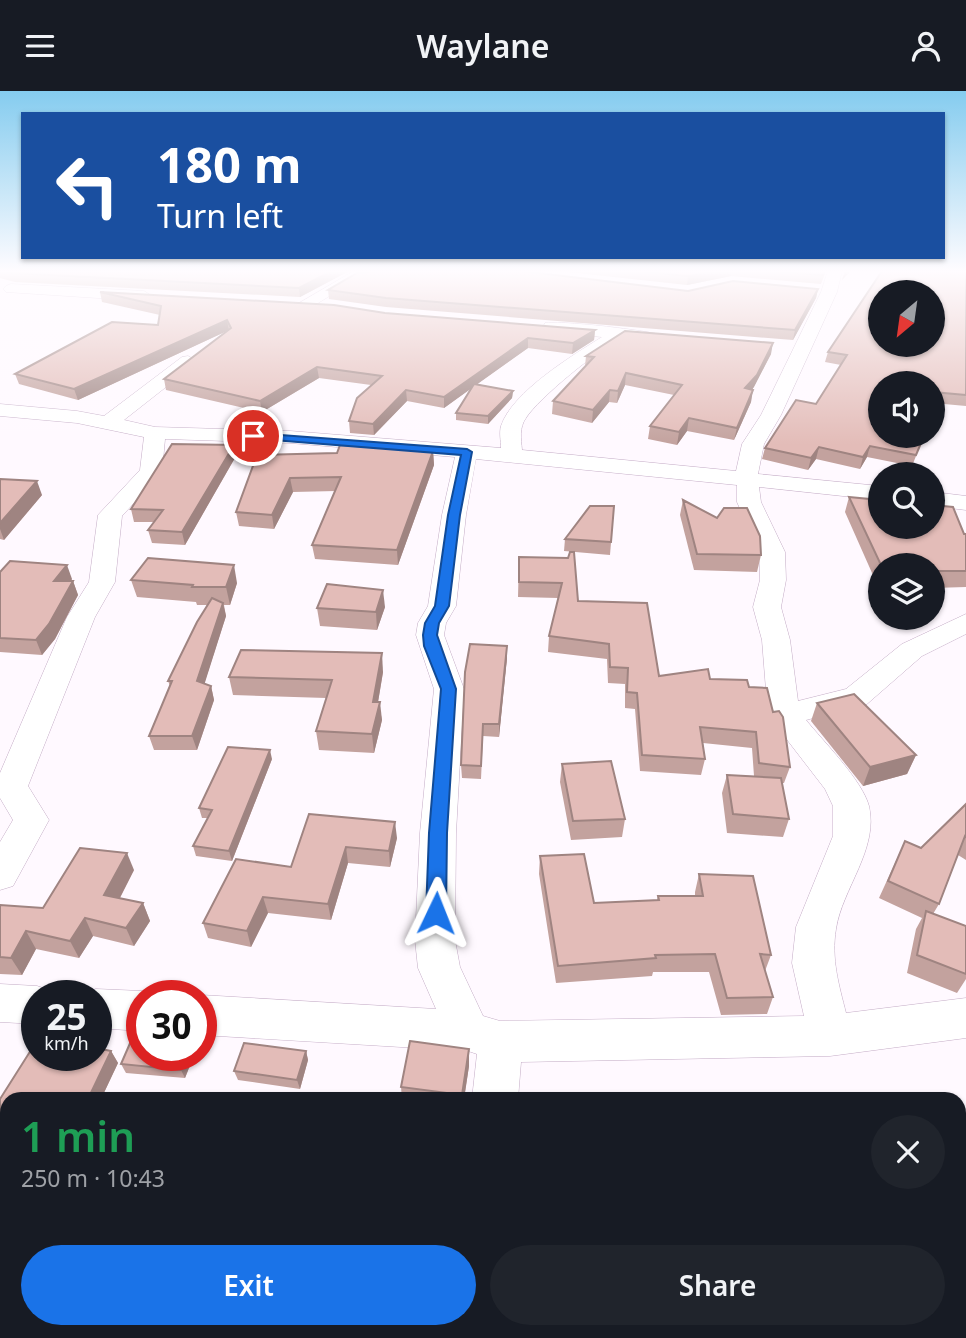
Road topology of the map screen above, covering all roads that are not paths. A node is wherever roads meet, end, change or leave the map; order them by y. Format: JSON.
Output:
{"nodes":[{"id":1,"x":555,"y":329,"type":"edge"},
{"id":2,"x":804,"y":329,"type":"edge"},
{"id":3,"x":602,"y":336,"type":"junction"},
{"id":4,"x":679,"y":339,"type":"edge"},
{"id":5,"x":188,"y":361,"type":"edge"},
{"id":6,"x":0,"y":410,"type":"edge"},
{"id":7,"x":108,"y":423,"type":"junction"},
{"id":8,"x":155,"y":433,"type":"junction"},
{"id":9,"x":467,"y":452,"type":"junction"},
{"id":10,"x":512,"y":455,"type":"junction"},
{"id":11,"x":748,"y":478,"type":"junction"},
{"id":12,"x":868,"y":492,"type":"edge"},
{"id":13,"x":945,"y":500,"type":"edge"},
{"id":14,"x":966,"y":503,"type":"edge"},
{"id":15,"x":966,"y":622,"type":"edge"},
{"id":16,"x":783,"y":715,"type":"junction"},
{"id":17,"x":0,"y":875,"type":"edge"},
{"id":18,"x":0,"y":1003,"type":"edge"},
{"id":19,"x":21,"y":1004,"type":"edge"},
{"id":20,"x":217,"y":1016,"type":"edge"},
{"id":21,"x":966,"y":1018,"type":"edge"},
{"id":22,"x":484,"y":1036,"type":"junction"},
{"id":23,"x":830,"y":1036,"type":"junction"},
{"id":24,"x":494,"y":1092,"type":"edge"}],
"edges":[{"from":1,"to":3,"type":"street"},
{"from":2,"to":11,"type":"street"},
{"from":3,"to":4,"type":"street"},
{"from":3,"to":10,"type":"street"},
{"from":5,"to":7,"type":"street"},
{"from":6,"to":7,"type":"street"},
{"from":7,"to":8,"type":"street"},
{"from":8,"to":9,"type":"street"},
{"from":8,"to":17,"type":"street"},
{"from":9,"to":10,"type":"street"},
{"from":9,"to":22,"type":"street"},
{"from":10,"to":11,"type":"street"},
{"from":11,"to":12,"type":"street"},
{"from":11,"to":16,"type":"street"},
{"from":13,"to":14,"type":"street"},
{"from":15,"to":16,"type":"street"},
{"from":16,"to":23,"type":"street"},
{"from":18,"to":19,"type":"street"},
{"from":20,"to":22,"type":"street"},
{"from":21,"to":23,"type":"street"},
{"from":22,"to":23,"type":"street"},
{"from":22,"to":24,"type":"street"}]}
